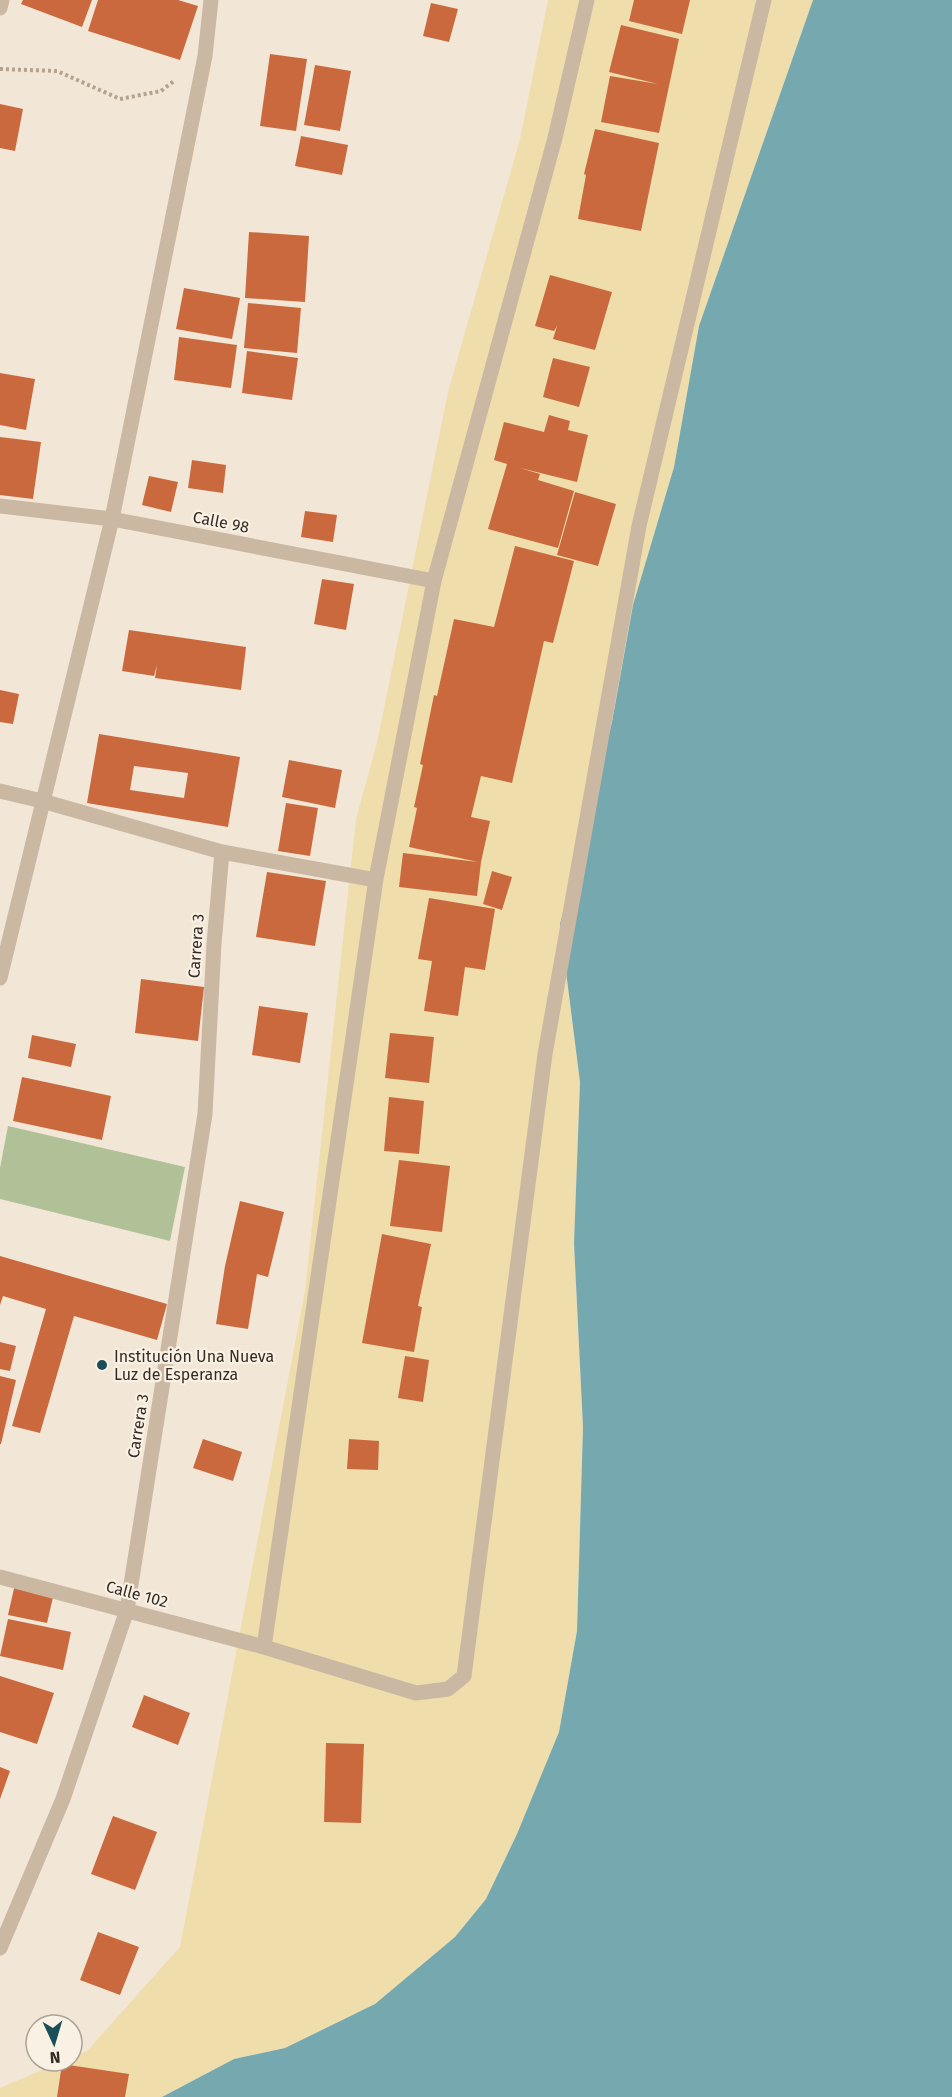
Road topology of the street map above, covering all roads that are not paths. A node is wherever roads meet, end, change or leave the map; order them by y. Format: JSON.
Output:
{"nodes":[{"id":1,"x":2,"y":0,"type":"edge"},
{"id":2,"x":211,"y":0,"type":"edge"},
{"id":3,"x":587,"y":0,"type":"edge"},
{"id":4,"x":764,"y":0,"type":"edge"},
{"id":5,"x":0,"y":8,"type":"edge"},
{"id":6,"x":0,"y":506,"type":"edge"},
{"id":7,"x":112,"y":519,"type":"junction"},
{"id":8,"x":434,"y":581,"type":"junction"},
{"id":9,"x":0,"y":791,"type":"edge"},
{"id":10,"x":42,"y":801,"type":"junction"},
{"id":11,"x":222,"y":852,"type":"junction"},
{"id":12,"x":376,"y":880,"type":"junction"},
{"id":13,"x":0,"y":978,"type":"edge"},
{"id":14,"x":0,"y":1577,"type":"edge"},
{"id":15,"x":127,"y":1610,"type":"junction"},
{"id":16,"x":264,"y":1647,"type":"junction"},
{"id":17,"x":0,"y":1948,"type":"edge"}],
"edges":[{"from":1,"to":5,"type":"street"},
{"from":2,"to":7,"type":"street"},
{"from":3,"to":8,"type":"street"},
{"from":4,"to":16,"type":"street","name":"Calle 102"},
{"from":6,"to":7,"type":"street","name":"Calle 98"},
{"from":7,"to":8,"type":"street","name":"Calle 98"},
{"from":7,"to":10,"type":"street"},
{"from":8,"to":12,"type":"street"},
{"from":9,"to":10,"type":"street"},
{"from":10,"to":11,"type":"street"},
{"from":10,"to":13,"type":"street"},
{"from":11,"to":12,"type":"street"},
{"from":11,"to":15,"type":"street","name":"Carrera 3"},
{"from":12,"to":16,"type":"street"},
{"from":14,"to":15,"type":"street","name":"Calle 102"},
{"from":15,"to":16,"type":"street","name":"Calle 102"},
{"from":15,"to":17,"type":"street","name":"Carrera 3"}]}
